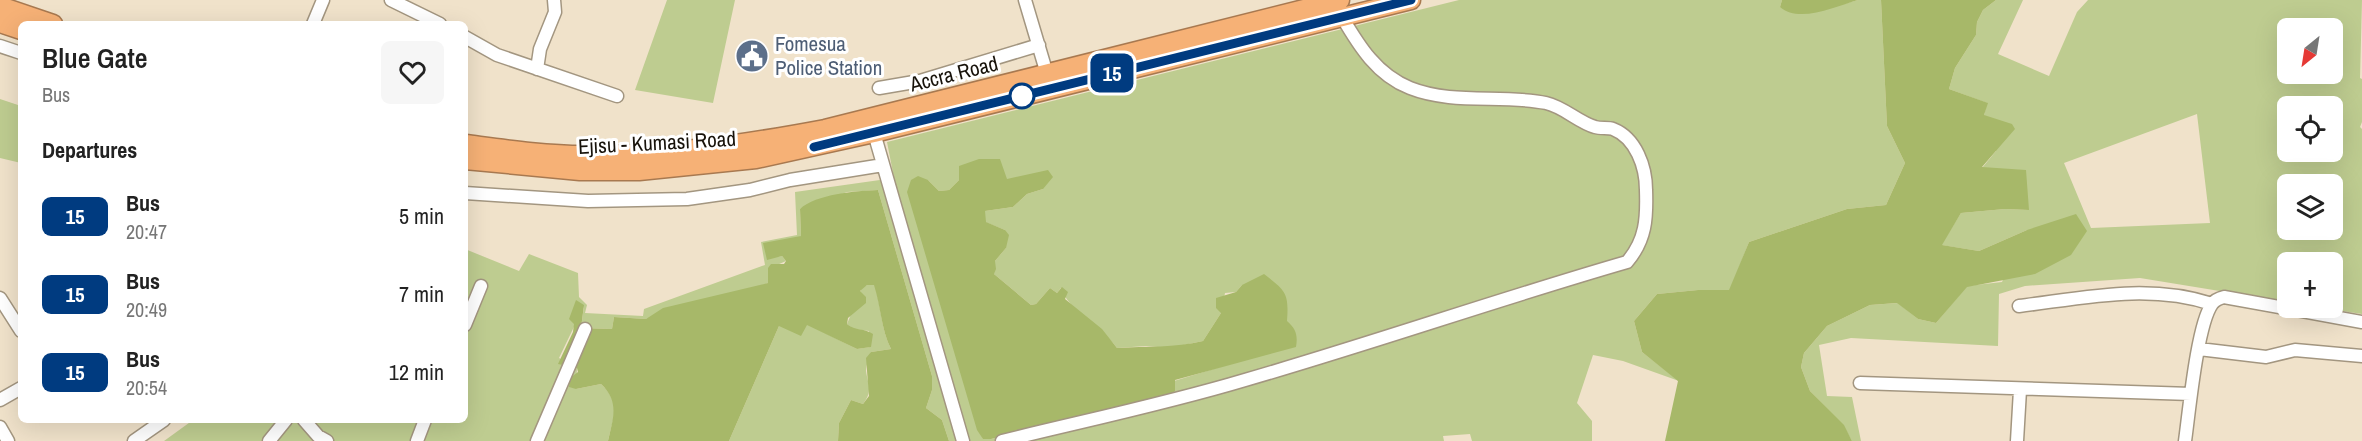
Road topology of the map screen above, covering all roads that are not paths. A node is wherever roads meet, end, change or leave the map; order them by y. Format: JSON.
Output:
{"nodes":[{"id":1,"x":323,"y":0,"type":"edge"},
{"id":2,"x":391,"y":0,"type":"edge"},
{"id":3,"x":554,"y":0,"type":"edge"},
{"id":4,"x":1025,"y":0,"type":"edge"},
{"id":5,"x":1411,"y":0,"type":"edge"},
{"id":6,"x":0,"y":6,"type":"edge"},
{"id":7,"x":1341,"y":9,"type":"edge"},
{"id":8,"x":44,"y":21,"type":"edge"},
{"id":9,"x":314,"y":21,"type":"edge"},
{"id":10,"x":434,"y":21,"type":"edge"},
{"id":11,"x":0,"y":23,"type":"edge"},
{"id":12,"x":18,"y":29,"type":"edge"},
{"id":13,"x":468,"y":39,"type":"edge"},
{"id":14,"x":0,"y":45,"type":"edge"},
{"id":15,"x":1039,"y":45,"type":"junction"},
{"id":16,"x":18,"y":51,"type":"edge"},
{"id":17,"x":537,"y":69,"type":"junction"},
{"id":18,"x":1047,"y":74,"type":"junction"},
{"id":19,"x":879,"y":88,"type":"dead end"},
{"id":20,"x":617,"y":96,"type":"dead end"},
{"id":21,"x":874,"y":133,"type":"junction"},
{"id":22,"x":468,"y":144,"type":"edge"},
{"id":23,"x":814,"y":147,"type":"joint"},
{"id":24,"x":468,"y":160,"type":"edge"},
{"id":25,"x":883,"y":165,"type":"junction"},
{"id":26,"x":468,"y":193,"type":"edge"},
{"id":27,"x":481,"y":286,"type":"dead end"},
{"id":28,"x":0,"y":298,"type":"edge"},
{"id":29,"x":2212,"y":304,"type":"junction"},
{"id":30,"x":2019,"y":306,"type":"dead end"},
{"id":31,"x":468,"y":318,"type":"edge"},
{"id":32,"x":2362,"y":322,"type":"edge"},
{"id":33,"x":18,"y":326,"type":"edge"},
{"id":34,"x":585,"y":329,"type":"dead end"},
{"id":35,"x":2199,"y":349,"type":"junction"},
{"id":36,"x":2362,"y":356,"type":"edge"},
{"id":37,"x":1860,"y":383,"type":"dead end"},
{"id":38,"x":18,"y":390,"type":"edge"},
{"id":39,"x":2020,"y":390,"type":"junction"},
{"id":40,"x":2191,"y":394,"type":"junction"},
{"id":41,"x":0,"y":400,"type":"edge"},
{"id":42,"x":160,"y":423,"type":"edge"},
{"id":43,"x":283,"y":423,"type":"edge"},
{"id":44,"x":307,"y":423,"type":"edge"},
{"id":45,"x":424,"y":423,"type":"edge"},
{"id":46,"x":0,"y":427,"type":"edge"},
{"id":47,"x":8,"y":441,"type":"edge"},
{"id":48,"x":134,"y":441,"type":"edge"},
{"id":49,"x":268,"y":441,"type":"edge"},
{"id":50,"x":327,"y":441,"type":"edge"},
{"id":51,"x":417,"y":441,"type":"edge"},
{"id":52,"x":537,"y":441,"type":"edge"},
{"id":53,"x":963,"y":441,"type":"edge"},
{"id":54,"x":1002,"y":441,"type":"edge"},
{"id":55,"x":2017,"y":441,"type":"edge"},
{"id":56,"x":2186,"y":441,"type":"edge"}],
"edges":[{"from":1,"to":9,"type":"street"},
{"from":2,"to":10,"type":"street"},
{"from":3,"to":17,"type":"street"},
{"from":4,"to":15,"type":"street"},
{"from":5,"to":7,"type":"highway","name":"Accra Road"},
{"from":6,"to":8,"type":"highway"},
{"from":7,"to":18,"type":"highway","name":"Accra Road"},
{"from":7,"to":21,"type":"highway","name":"Accra Road"},
{"from":7,"to":54,"type":"street"},
{"from":11,"to":12,"type":"highway"},
{"from":13,"to":17,"type":"street"},
{"from":14,"to":16,"type":"street"},
{"from":15,"to":18,"type":"street"},
{"from":15,"to":19,"type":"street"},
{"from":17,"to":20,"type":"street"},
{"from":18,"to":22,"type":"highway","name":"Accra Road"},
{"from":21,"to":23,"type":"highway","name":"Accra Road"},
{"from":21,"to":25,"type":"street"},
{"from":23,"to":24,"type":"highway","name":"Ejisu - Kumasi Road"},
{"from":25,"to":26,"type":"street"},
{"from":25,"to":53,"type":"street"},
{"from":27,"to":31,"type":"street"},
{"from":28,"to":33,"type":"street"},
{"from":29,"to":30,"type":"street"},
{"from":29,"to":32,"type":"street"},
{"from":29,"to":35,"type":"street"},
{"from":34,"to":52,"type":"street"},
{"from":35,"to":36,"type":"street"},
{"from":35,"to":40,"type":"street"},
{"from":37,"to":39,"type":"street"},
{"from":38,"to":41,"type":"street"},
{"from":39,"to":40,"type":"street"},
{"from":39,"to":55,"type":"street"},
{"from":40,"to":56,"type":"street"},
{"from":42,"to":48,"type":"street"},
{"from":43,"to":49,"type":"street"},
{"from":44,"to":50,"type":"street"},
{"from":45,"to":51,"type":"street"},
{"from":46,"to":47,"type":"street"}]}
